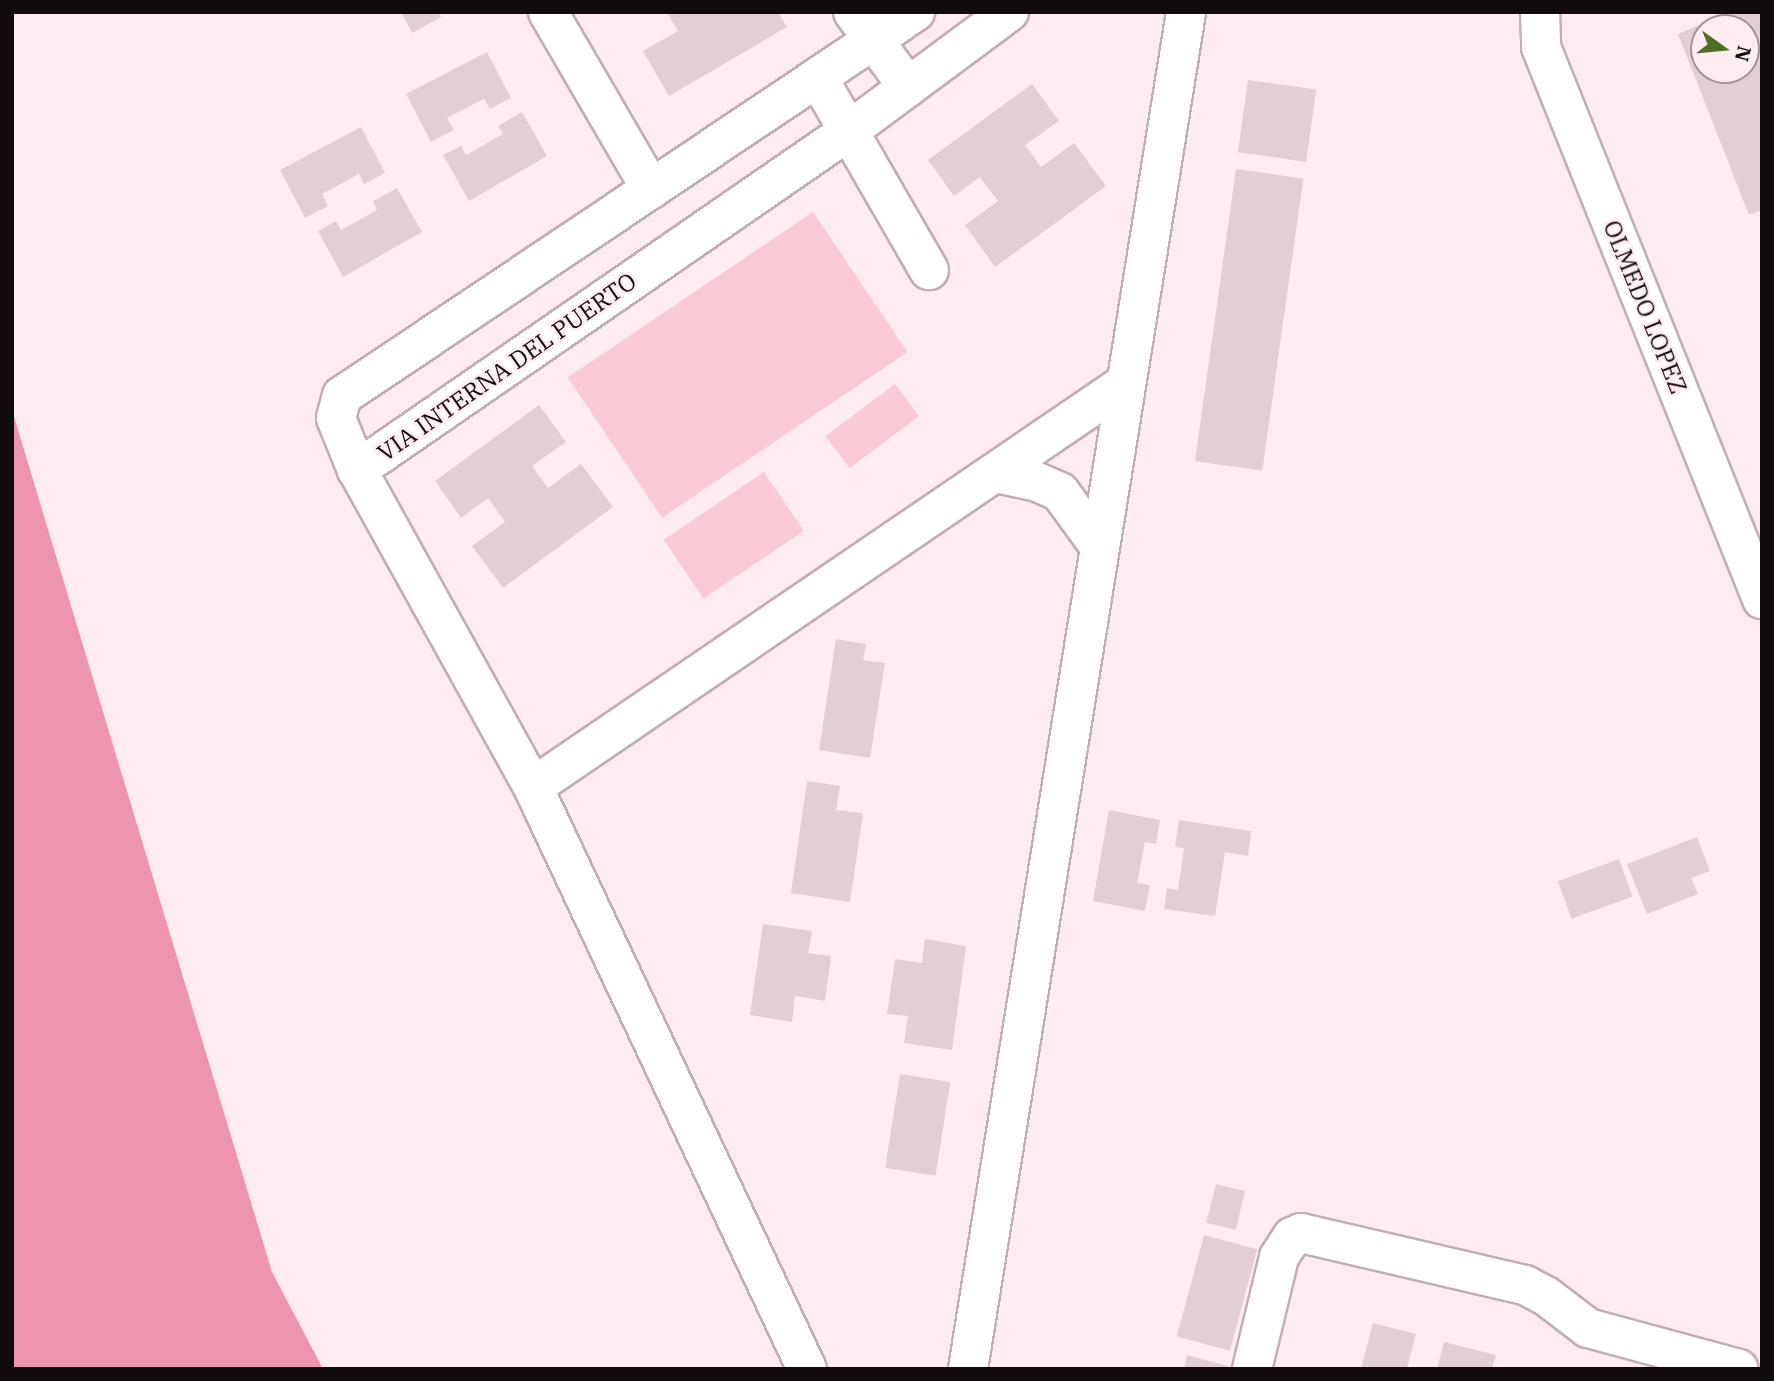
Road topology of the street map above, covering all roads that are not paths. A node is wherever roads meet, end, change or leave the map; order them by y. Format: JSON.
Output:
{"nodes":[{"id":1,"x":548,"y":12,"type":"edge"},
{"id":2,"x":915,"y":12,"type":"edge"},
{"id":3,"x":1009,"y":12,"type":"edge"},
{"id":4,"x":1186,"y":12,"type":"edge"},
{"id":5,"x":1540,"y":12,"type":"edge"},
{"id":6,"x":863,"y":27,"type":"edge"},
{"id":7,"x":818,"y":78,"type":"junction"},
{"id":8,"x":908,"y":88,"type":"junction"},
{"id":9,"x":850,"y":130,"type":"junction"},
{"id":10,"x":651,"y":189,"type":"junction"},
{"id":11,"x":929,"y":270,"type":"dead end"},
{"id":12,"x":1126,"y":383,"type":"junction"},
{"id":13,"x":357,"y":470,"type":"junction"},
{"id":14,"x":996,"y":473,"type":"junction"},
{"id":15,"x":1100,"y":547,"type":"junction"},
{"id":16,"x":1762,"y":599,"type":"edge"},
{"id":17,"x":533,"y":787,"type":"junction"},
{"id":18,"x":807,"y":1369,"type":"edge"},
{"id":19,"x":968,"y":1369,"type":"edge"},
{"id":20,"x":1252,"y":1369,"type":"edge"},
{"id":21,"x":1739,"y":1369,"type":"edge"}],
"edges":[{"from":1,"to":10,"type":"street"},
{"from":2,"to":6,"type":"street","name":"VIA INTERNA DEL PUERTO"},
{"from":3,"to":8,"type":"street","name":"VIA INTERNA DEL PUERTO"},
{"from":4,"to":12,"type":"street"},
{"from":5,"to":16,"type":"street","name":"OLMEDO LOPEZ"},
{"from":6,"to":7,"type":"street","name":"VIA INTERNA DEL PUERTO"},
{"from":6,"to":8,"type":"street"},
{"from":7,"to":9,"type":"street"},
{"from":7,"to":10,"type":"street","name":"VIA INTERNA DEL PUERTO"},
{"from":8,"to":9,"type":"street","name":"VIA INTERNA DEL PUERTO"},
{"from":9,"to":11,"type":"street"},
{"from":9,"to":13,"type":"street","name":"VIA INTERNA DEL PUERTO"},
{"from":10,"to":13,"type":"street","name":"VIA INTERNA DEL PUERTO"},
{"from":12,"to":14,"type":"street"},
{"from":12,"to":15,"type":"street"},
{"from":13,"to":17,"type":"street"},
{"from":14,"to":15,"type":"street"},
{"from":14,"to":17,"type":"street"},
{"from":15,"to":19,"type":"street"},
{"from":17,"to":18,"type":"street"},
{"from":20,"to":21,"type":"street"}]}
